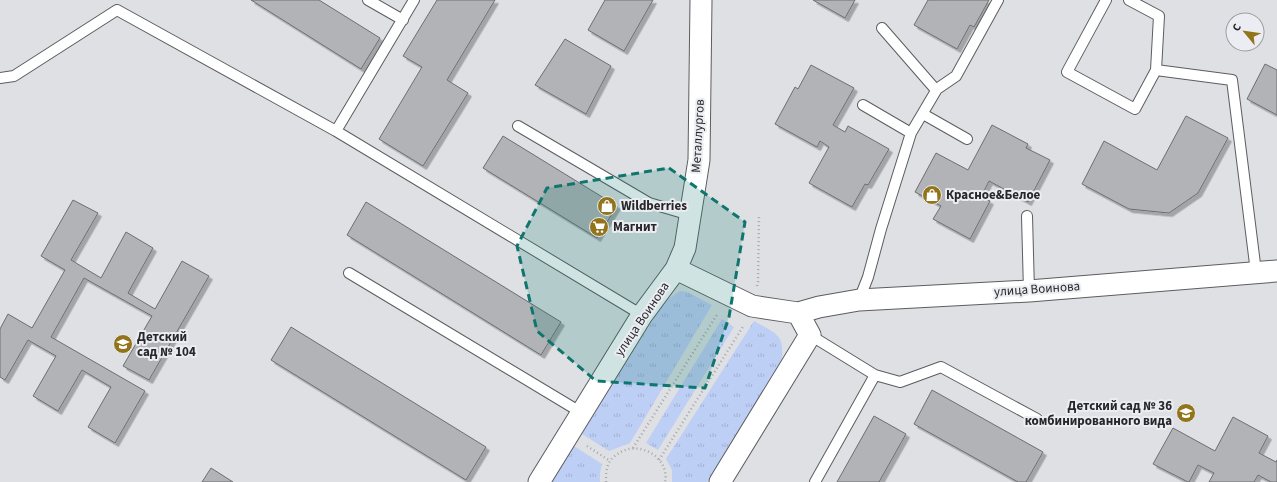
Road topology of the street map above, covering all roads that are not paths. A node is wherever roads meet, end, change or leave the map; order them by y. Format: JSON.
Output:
{"nodes":[{"id":1,"x":368,"y":0,"type":"edge"},
{"id":2,"x":414,"y":0,"type":"edge"},
{"id":3,"x":701,"y":0,"type":"edge"},
{"id":4,"x":998,"y":0,"type":"edge"},
{"id":5,"x":1106,"y":0,"type":"edge"},
{"id":6,"x":1129,"y":0,"type":"edge"},
{"id":7,"x":117,"y":5,"type":"edge"},
{"id":8,"x":403,"y":20,"type":"junction"},
{"id":9,"x":882,"y":28,"type":"dead end"},
{"id":10,"x":1156,"y":70,"type":"junction"},
{"id":11,"x":0,"y":78,"type":"edge"},
{"id":12,"x":936,"y":90,"type":"junction"},
{"id":13,"x":864,"y":105,"type":"dead end"},
{"id":14,"x":923,"y":114,"type":"junction"},
{"id":15,"x":518,"y":126,"type":"dead end"},
{"id":16,"x":336,"y":131,"type":"junction"},
{"id":17,"x":911,"y":133,"type":"junction"},
{"id":18,"x":967,"y":139,"type":"dead end"},
{"id":19,"x":690,"y":215,"type":"junction"},
{"id":20,"x":1027,"y":216,"type":"dead end"},
{"id":21,"x":676,"y":269,"type":"junction"},
{"id":22,"x":1277,"y":271,"type":"edge"},
{"id":23,"x":1256,"y":272,"type":"junction"},
{"id":24,"x":349,"y":273,"type":"dead end"},
{"id":25,"x":1029,"y":291,"type":"junction"},
{"id":26,"x":859,"y":300,"type":"junction"},
{"id":27,"x":798,"y":313,"type":"junction"},
{"id":28,"x":642,"y":314,"type":"junction"},
{"id":29,"x":810,"y":335,"type":"junction"},
{"id":30,"x":875,"y":375,"type":"junction"},
{"id":31,"x":582,"y":412,"type":"junction"},
{"id":32,"x":1037,"y":419,"type":"dead end"},
{"id":33,"x":539,"y":482,"type":"edge"},
{"id":34,"x":720,"y":482,"type":"edge"},
{"id":35,"x":815,"y":482,"type":"edge"}],
"edges":[{"from":1,"to":8,"type":"lane"},
{"from":2,"to":8,"type":"lane"},
{"from":3,"to":19,"type":"street","name":"Металлургов"},
{"from":4,"to":12,"type":"lane"},
{"from":5,"to":10,"type":"lane"},
{"from":6,"to":10,"type":"lane"},
{"from":7,"to":11,"type":"lane"},
{"from":7,"to":16,"type":"lane"},
{"from":8,"to":16,"type":"lane"},
{"from":9,"to":12,"type":"lane"},
{"from":10,"to":23,"type":"lane"},
{"from":12,"to":14,"type":"lane"},
{"from":13,"to":17,"type":"lane"},
{"from":14,"to":17,"type":"lane"},
{"from":14,"to":18,"type":"lane"},
{"from":15,"to":19,"type":"lane"},
{"from":16,"to":28,"type":"lane"},
{"from":17,"to":26,"type":"lane"},
{"from":19,"to":21,"type":"street","name":"Металлургов"},
{"from":20,"to":25,"type":"lane"},
{"from":21,"to":27,"type":"street","name":"улица Воинова"},
{"from":21,"to":28,"type":"street","name":"улица Воинова"},
{"from":22,"to":23,"type":"street","name":"улица Воинова"},
{"from":23,"to":25,"type":"street","name":"улица Воинова"},
{"from":24,"to":31,"type":"lane"},
{"from":25,"to":26,"type":"street","name":"улица Воинова"},
{"from":26,"to":27,"type":"street","name":"улица Воинова"},
{"from":27,"to":29,"type":"street"},
{"from":28,"to":31,"type":"street","name":"улица Воинова"},
{"from":29,"to":30,"type":"lane"},
{"from":29,"to":34,"type":"street"},
{"from":30,"to":32,"type":"lane"},
{"from":30,"to":35,"type":"lane"},
{"from":31,"to":33,"type":"street","name":"улица Воинова"}]}
